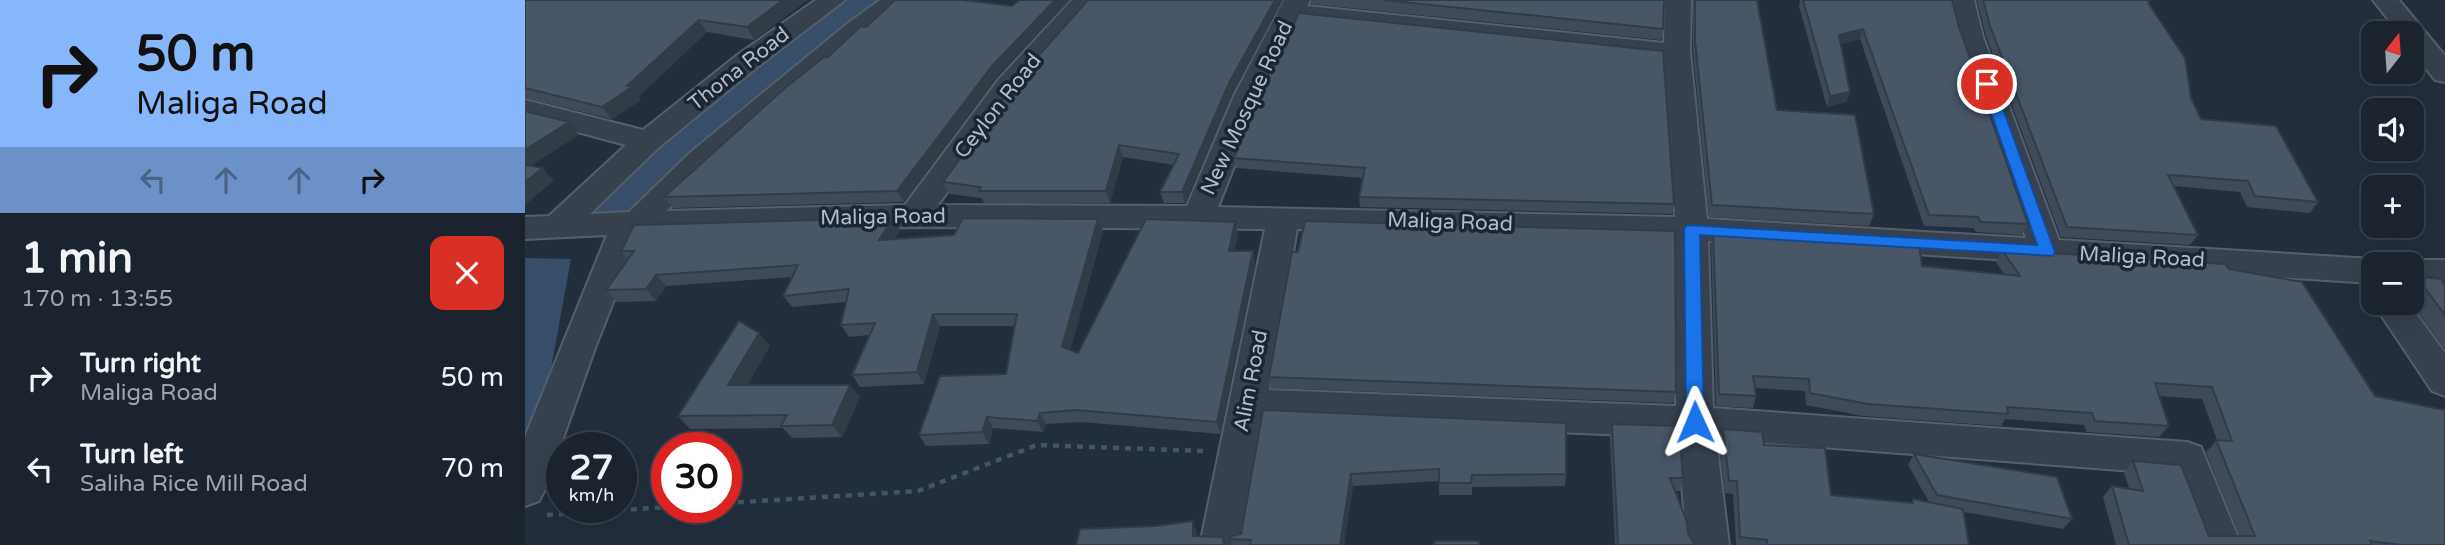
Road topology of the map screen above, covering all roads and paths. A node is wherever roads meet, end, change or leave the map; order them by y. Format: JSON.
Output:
{"nodes":[{"id":1,"x":832,"y":0,"type":"edge"},
{"id":2,"x":896,"y":0,"type":"edge"},
{"id":3,"x":1086,"y":0,"type":"edge"},
{"id":4,"x":1678,"y":0,"type":"edge"},
{"id":5,"x":1961,"y":0,"type":"edge"},
{"id":6,"x":2386,"y":0,"type":"edge"},
{"id":7,"x":1294,"y":6,"type":"edge"},
{"id":8,"x":1677,"y":52,"type":"junction"},
{"id":9,"x":2445,"y":74,"type":"edge"},
{"id":10,"x":525,"y":109,"type":"edge"},
{"id":11,"x":648,"y":141,"type":"junction"},
{"id":12,"x":915,"y":216,"type":"junction"},
{"id":13,"x":1198,"y":217,"type":"junction"},
{"id":14,"x":1283,"y":218,"type":"junction"},
{"id":15,"x":633,"y":222,"type":"junction"},
{"id":16,"x":558,"y":226,"type":"junction"},
{"id":17,"x":525,"y":229,"type":"edge"},
{"id":18,"x":1692,"y":229,"type":"junction"},
{"id":19,"x":2047,"y":252,"type":"junction"},
{"id":20,"x":2361,"y":272,"type":"edge"},
{"id":21,"x":2424,"y":272,"type":"edge"},
{"id":22,"x":2445,"y":272,"type":"edge"},
{"id":23,"x":2399,"y":315,"type":"edge"},
{"id":24,"x":2445,"y":381,"type":"edge"},
{"id":25,"x":1247,"y":404,"type":"junction"},
{"id":26,"x":1695,"y":422,"type":"junction"},
{"id":27,"x":1238,"y":452,"type":"junction"},
{"id":28,"x":531,"y":502,"type":"edge"},
{"id":29,"x":742,"y":502,"type":"edge"},
{"id":30,"x":651,"y":506,"type":"edge"},
{"id":31,"x":1221,"y":545,"type":"edge"},
{"id":32,"x":1708,"y":545,"type":"edge"},
{"id":33,"x":2220,"y":545,"type":"edge"}],
"edges":[{"from":1,"to":11,"type":"street","name":"Thona Road"},
{"from":2,"to":15,"type":"street"},
{"from":3,"to":12,"type":"street","name":"Ceylon Road"},
{"from":4,"to":8,"type":"street"},
{"from":5,"to":19,"type":"street"},
{"from":6,"to":9,"type":"street"},
{"from":7,"to":8,"type":"street"},
{"from":7,"to":13,"type":"street","name":"New Mosque Road"},
{"from":8,"to":18,"type":"street"},
{"from":10,"to":11,"type":"street"},
{"from":11,"to":16,"type":"street","name":"Thona Road"},
{"from":12,"to":13,"type":"street","name":"Maliga Road"},
{"from":12,"to":15,"type":"street","name":"Maliga Road"},
{"from":13,"to":14,"type":"street","name":"Maliga Road"},
{"from":14,"to":18,"type":"street","name":"Maliga Road"},
{"from":14,"to":25,"type":"street","name":"Alim Road"},
{"from":15,"to":16,"type":"street","name":"Maliga Road"},
{"from":15,"to":28,"type":"street"},
{"from":16,"to":17,"type":"street","name":"Maliga Road"},
{"from":18,"to":19,"type":"street","name":"Maliga Road"},
{"from":18,"to":26,"type":"street"},
{"from":19,"to":20,"type":"street","name":"Maliga Road"},
{"from":21,"to":22,"type":"street"},
{"from":23,"to":24,"type":"street"},
{"from":25,"to":26,"type":"street"},
{"from":25,"to":27,"type":"street","name":"Alim Road"},
{"from":26,"to":32,"type":"street"},
{"from":26,"to":33,"type":"street"},
{"from":27,"to":29,"type":"path"},
{"from":27,"to":31,"type":"street","name":"Alim Road"},
{"from":28,"to":30,"type":"path"}]}
